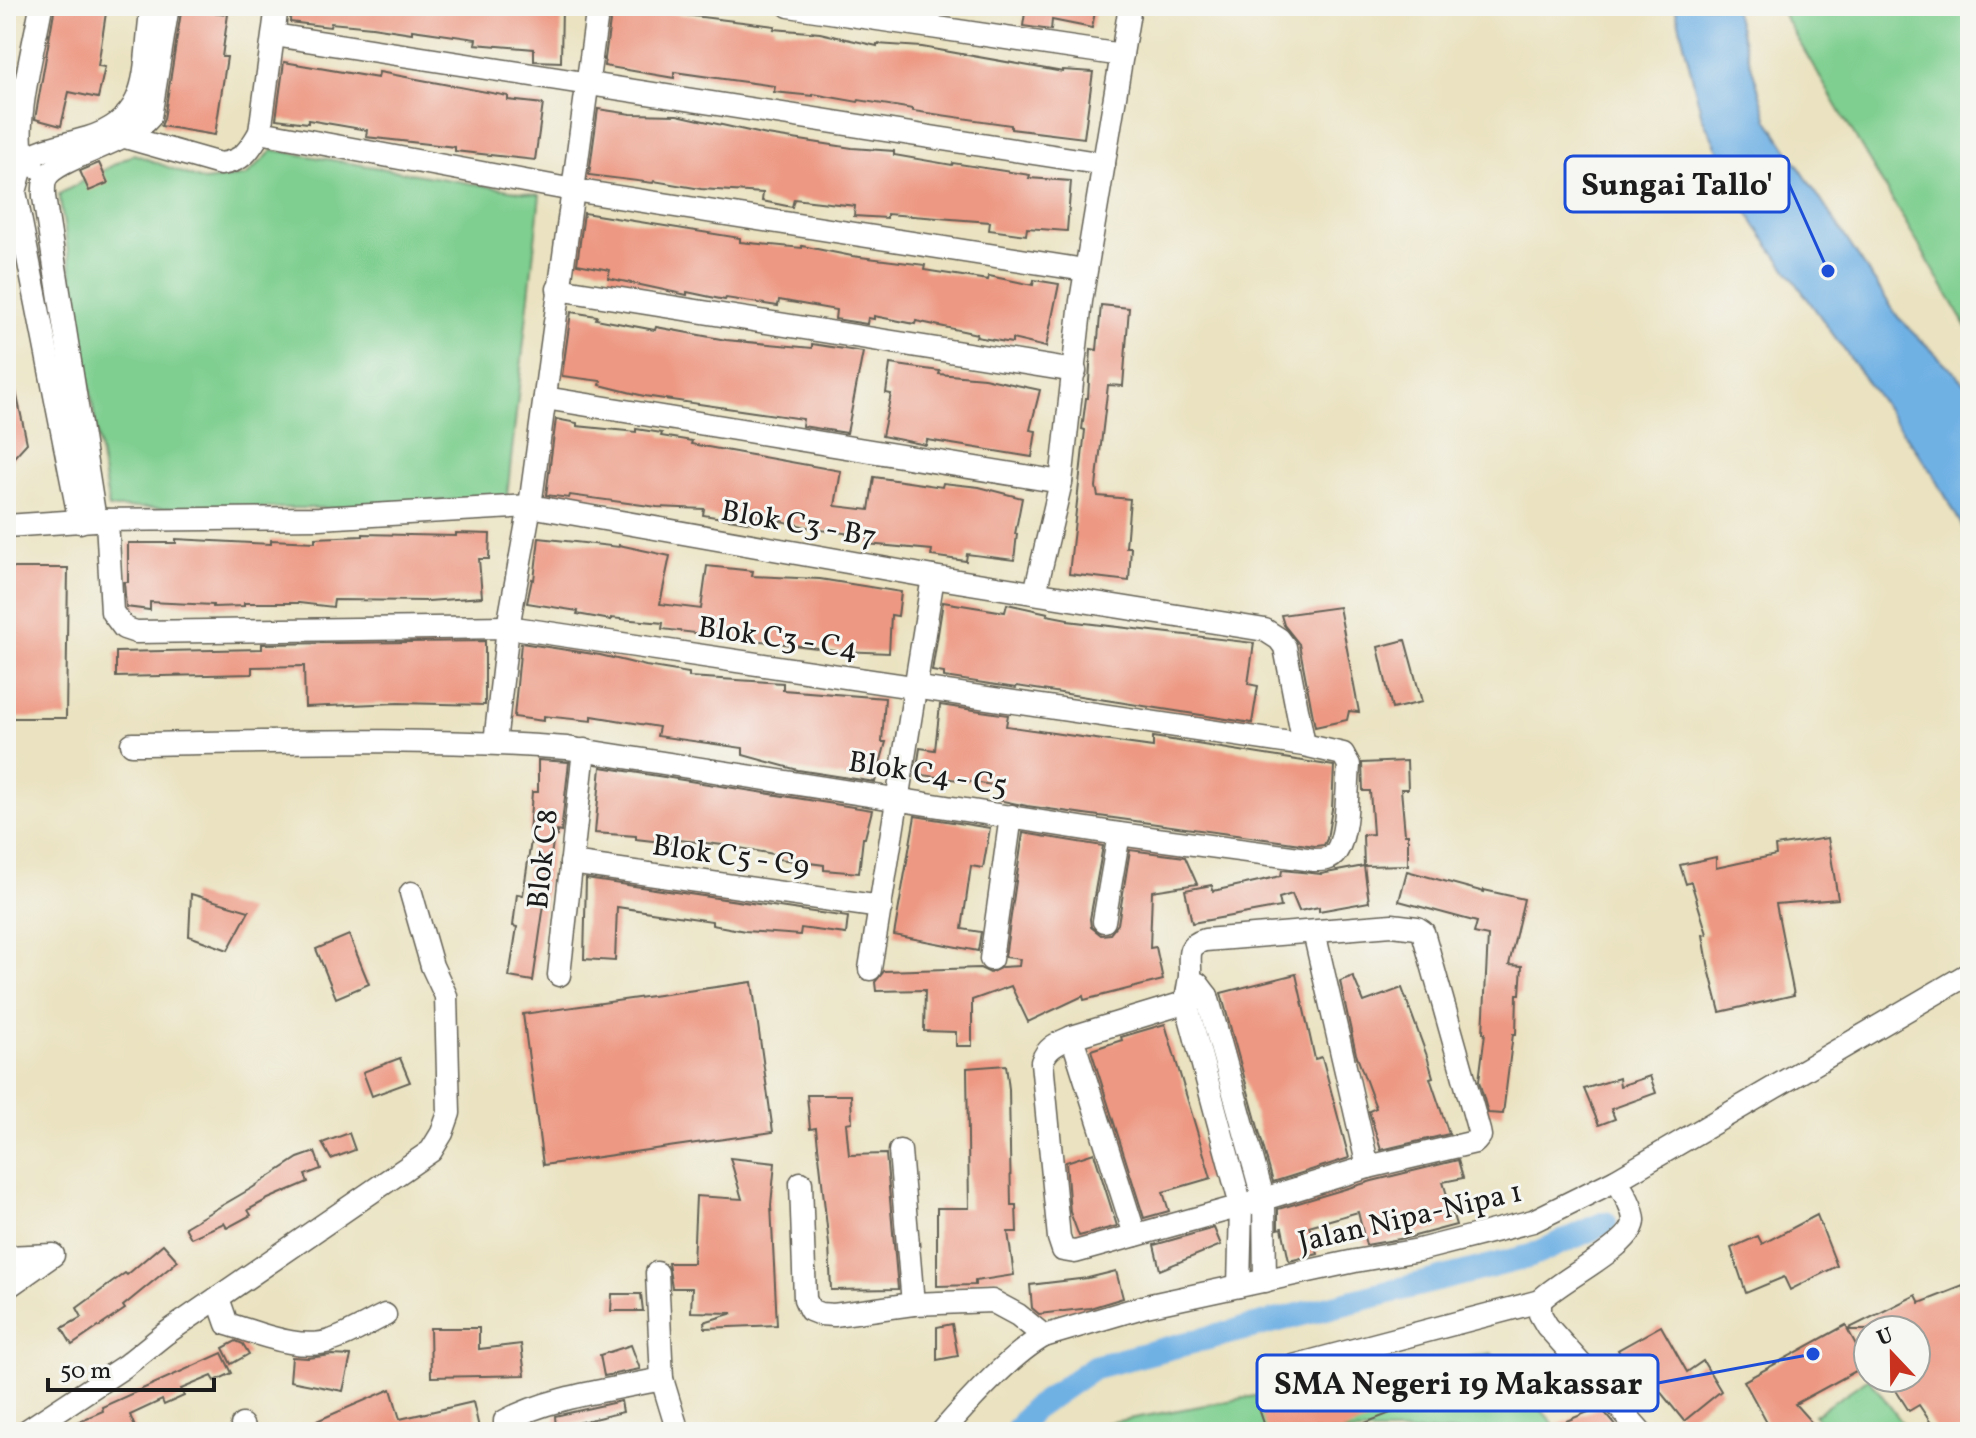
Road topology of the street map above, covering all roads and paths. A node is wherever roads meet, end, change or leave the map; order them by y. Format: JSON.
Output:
{"nodes":[{"id":1,"x":41,"y":6,"type":"edge"},
{"id":2,"x":152,"y":6,"type":"edge"},
{"id":3,"x":168,"y":6,"type":"edge"},
{"id":4,"x":277,"y":6,"type":"edge"},
{"id":5,"x":598,"y":6,"type":"edge"},
{"id":6,"x":789,"y":6,"type":"edge"},
{"id":7,"x":1130,"y":6,"type":"edge"},
{"id":8,"x":274,"y":35,"type":"junction"},
{"id":9,"x":1122,"y":55,"type":"junction"},
{"id":10,"x":588,"y":82,"type":"junction"},
{"id":11,"x":260,"y":132,"type":"junction"},
{"id":12,"x":125,"y":137,"type":"junction"},
{"id":13,"x":24,"y":159,"type":"junction"},
{"id":14,"x":1104,"y":164,"type":"junction"},
{"id":15,"x":45,"y":183,"type":"junction"},
{"id":16,"x":573,"y":190,"type":"junction"},
{"id":17,"x":11,"y":192,"type":"edge"},
{"id":18,"x":1085,"y":270,"type":"junction"},
{"id":19,"x":558,"y":289,"type":"junction"},
{"id":20,"x":1075,"y":371,"type":"junction"},
{"id":21,"x":545,"y":398,"type":"junction"},
{"id":22,"x":1061,"y":482,"type":"junction"},
{"id":23,"x":530,"y":506,"type":"junction"},
{"id":24,"x":94,"y":521,"type":"junction"},
{"id":25,"x":6,"y":526,"type":"edge"},
{"id":26,"x":933,"y":577,"type":"junction"},
{"id":27,"x":1035,"y":593,"type":"junction"},
{"id":28,"x":508,"y":627,"type":"junction"},
{"id":29,"x":916,"y":688,"type":"junction"},
{"id":30,"x":495,"y":743,"type":"junction"},
{"id":31,"x":132,"y":744,"type":"dead end"},
{"id":32,"x":1304,"y":745,"type":"junction"},
{"id":33,"x":584,"y":750,"type":"junction"},
{"id":34,"x":898,"y":799,"type":"junction"},
{"id":35,"x":1011,"y":816,"type":"junction"},
{"id":36,"x":1119,"y":834,"type":"junction"},
{"id":37,"x":1342,"y":840,"type":"joint"},
{"id":38,"x":571,"y":863,"type":"junction"},
{"id":39,"x":411,"y":893,"type":"dead end"},
{"id":40,"x":881,"y":907,"type":"junction"},
{"id":41,"x":1104,"y":921,"type":"dead end"},
{"id":42,"x":1314,"y":932,"type":"junction"},
{"id":43,"x":991,"y":959,"type":"dead end"},
{"id":44,"x":870,"y":969,"type":"dead end"},
{"id":45,"x":1970,"y":973,"type":"edge"},
{"id":46,"x":559,"y":975,"type":"dead end"},
{"id":47,"x":1196,"y":999,"type":"junction"},
{"id":48,"x":1072,"y":1037,"type":"junction"},
{"id":49,"x":900,"y":1151,"type":"dead end"},
{"id":50,"x":1368,"y":1167,"type":"junction"},
{"id":51,"x":1616,"y":1180,"type":"junction"},
{"id":52,"x":801,"y":1183,"type":"dead end"},
{"id":53,"x":1264,"y":1201,"type":"junction"},
{"id":54,"x":1241,"y":1206,"type":"junction"},
{"id":55,"x":1135,"y":1235,"type":"junction"},
{"id":56,"x":6,"y":1257,"type":"edge"},
{"id":57,"x":657,"y":1273,"type":"dead end"},
{"id":58,"x":1265,"y":1281,"type":"junction"},
{"id":59,"x":1239,"y":1286,"type":"junction"},
{"id":60,"x":6,"y":1288,"type":"edge"},
{"id":61,"x":218,"y":1298,"type":"junction"},
{"id":62,"x":1540,"y":1301,"type":"junction"},
{"id":63,"x":913,"y":1304,"type":"junction"},
{"id":64,"x":385,"y":1315,"type":"dead end"},
{"id":65,"x":1044,"y":1336,"type":"junction"},
{"id":66,"x":1282,"y":1369,"type":"dead end"},
{"id":67,"x":662,"y":1379,"type":"junction"},
{"id":68,"x":25,"y":1432,"type":"edge"},
{"id":69,"x":505,"y":1432,"type":"edge"},
{"id":70,"x":678,"y":1432,"type":"edge"},
{"id":71,"x":942,"y":1432,"type":"edge"},
{"id":72,"x":1641,"y":1432,"type":"edge"}],
"edges":[{"from":1,"to":13,"type":"street"},
{"from":2,"to":13,"type":"street"},
{"from":3,"to":12,"type":"street"},
{"from":4,"to":8,"type":"street"},
{"from":5,"to":10,"type":"street"},
{"from":6,"to":9,"type":"street"},
{"from":7,"to":9,"type":"street"},
{"from":8,"to":10,"type":"street"},
{"from":8,"to":11,"type":"street"},
{"from":9,"to":14,"type":"street"},
{"from":10,"to":14,"type":"street"},
{"from":10,"to":16,"type":"street"},
{"from":11,"to":12,"type":"street"},
{"from":11,"to":16,"type":"street"},
{"from":12,"to":15,"type":"street"},
{"from":13,"to":15,"type":"street"},
{"from":13,"to":17,"type":"street"},
{"from":14,"to":18,"type":"street"},
{"from":15,"to":17,"type":"street"},
{"from":15,"to":24,"type":"street"},
{"from":16,"to":18,"type":"street"},
{"from":16,"to":19,"type":"street"},
{"from":17,"to":24,"type":"street"},
{"from":18,"to":20,"type":"street"},
{"from":19,"to":20,"type":"street"},
{"from":19,"to":21,"type":"street"},
{"from":20,"to":22,"type":"street"},
{"from":21,"to":22,"type":"street"},
{"from":21,"to":23,"type":"street"},
{"from":22,"to":27,"type":"street"},
{"from":23,"to":24,"type":"street","name":"Blok C3 - B7"},
{"from":23,"to":26,"type":"street","name":"Blok C3 - B7"},
{"from":23,"to":28,"type":"street"},
{"from":24,"to":25,"type":"street","name":"Blok C3 - B7"},
{"from":24,"to":28,"type":"street","name":"Blok C3 - C4"},
{"from":26,"to":27,"type":"street","name":"Blok C3 - B7"},
{"from":26,"to":29,"type":"street"},
{"from":27,"to":32,"type":"street","name":"Blok C3 - B7"},
{"from":28,"to":29,"type":"street","name":"Blok C3 - C4"},
{"from":28,"to":30,"type":"street"},
{"from":29,"to":32,"type":"street","name":"Blok C3 - C4"},
{"from":29,"to":34,"type":"street"},
{"from":30,"to":31,"type":"street","name":"Blok C4 - C5"},
{"from":30,"to":33,"type":"street","name":"Blok C4 - C5"},
{"from":32,"to":37,"type":"street","name":"Blok C3 - C4"},
{"from":33,"to":34,"type":"street","name":"Blok C4 - C5"},
{"from":33,"to":38,"type":"street","name":"Blok C8"},
{"from":34,"to":35,"type":"street","name":"Blok C4 - C5"},
{"from":34,"to":40,"type":"street"},
{"from":35,"to":36,"type":"street","name":"Blok C4 - C5"},
{"from":35,"to":43,"type":"street"},
{"from":36,"to":37,"type":"street","name":"Blok C4 - C5"},
{"from":36,"to":41,"type":"street"},
{"from":38,"to":40,"type":"street","name":"Blok C5 - C9"},
{"from":38,"to":46,"type":"street","name":"Blok C8"},
{"from":39,"to":61,"type":"street"},
{"from":40,"to":44,"type":"street"},
{"from":42,"to":47,"type":"street"},
{"from":42,"to":50,"type":"street"},
{"from":42,"to":50,"type":"street"},
{"from":45,"to":51,"type":"street","name":"Jalan Nipa-Nipa 1"},
{"from":47,"to":48,"type":"street"},
{"from":47,"to":53,"type":"street"},
{"from":47,"to":54,"type":"street"},
{"from":48,"to":55,"type":"street"},
{"from":48,"to":55,"type":"street"},
{"from":49,"to":63,"type":"street"},
{"from":50,"to":53,"type":"street"},
{"from":51,"to":58,"type":"street","name":"Jalan Nipa-Nipa 1"},
{"from":51,"to":62,"type":"street"},
{"from":52,"to":63,"type":"street"},
{"from":53,"to":54,"type":"street"},
{"from":53,"to":58,"type":"street"},
{"from":54,"to":55,"type":"street"},
{"from":54,"to":59,"type":"street"},
{"from":56,"to":60,"type":"street"},
{"from":57,"to":67,"type":"street"},
{"from":58,"to":59,"type":"street","name":"Jalan Nipa-Nipa 1"},
{"from":59,"to":65,"type":"street","name":"Jalan Nipa-Nipa 1"},
{"from":61,"to":64,"type":"street"},
{"from":61,"to":68,"type":"street"},
{"from":62,"to":66,"type":"street"},
{"from":62,"to":72,"type":"street"},
{"from":63,"to":65,"type":"street"},
{"from":65,"to":71,"type":"street","name":"Jalan Nipa-Nipa 1"},
{"from":67,"to":69,"type":"street"},
{"from":67,"to":70,"type":"street"}]}
